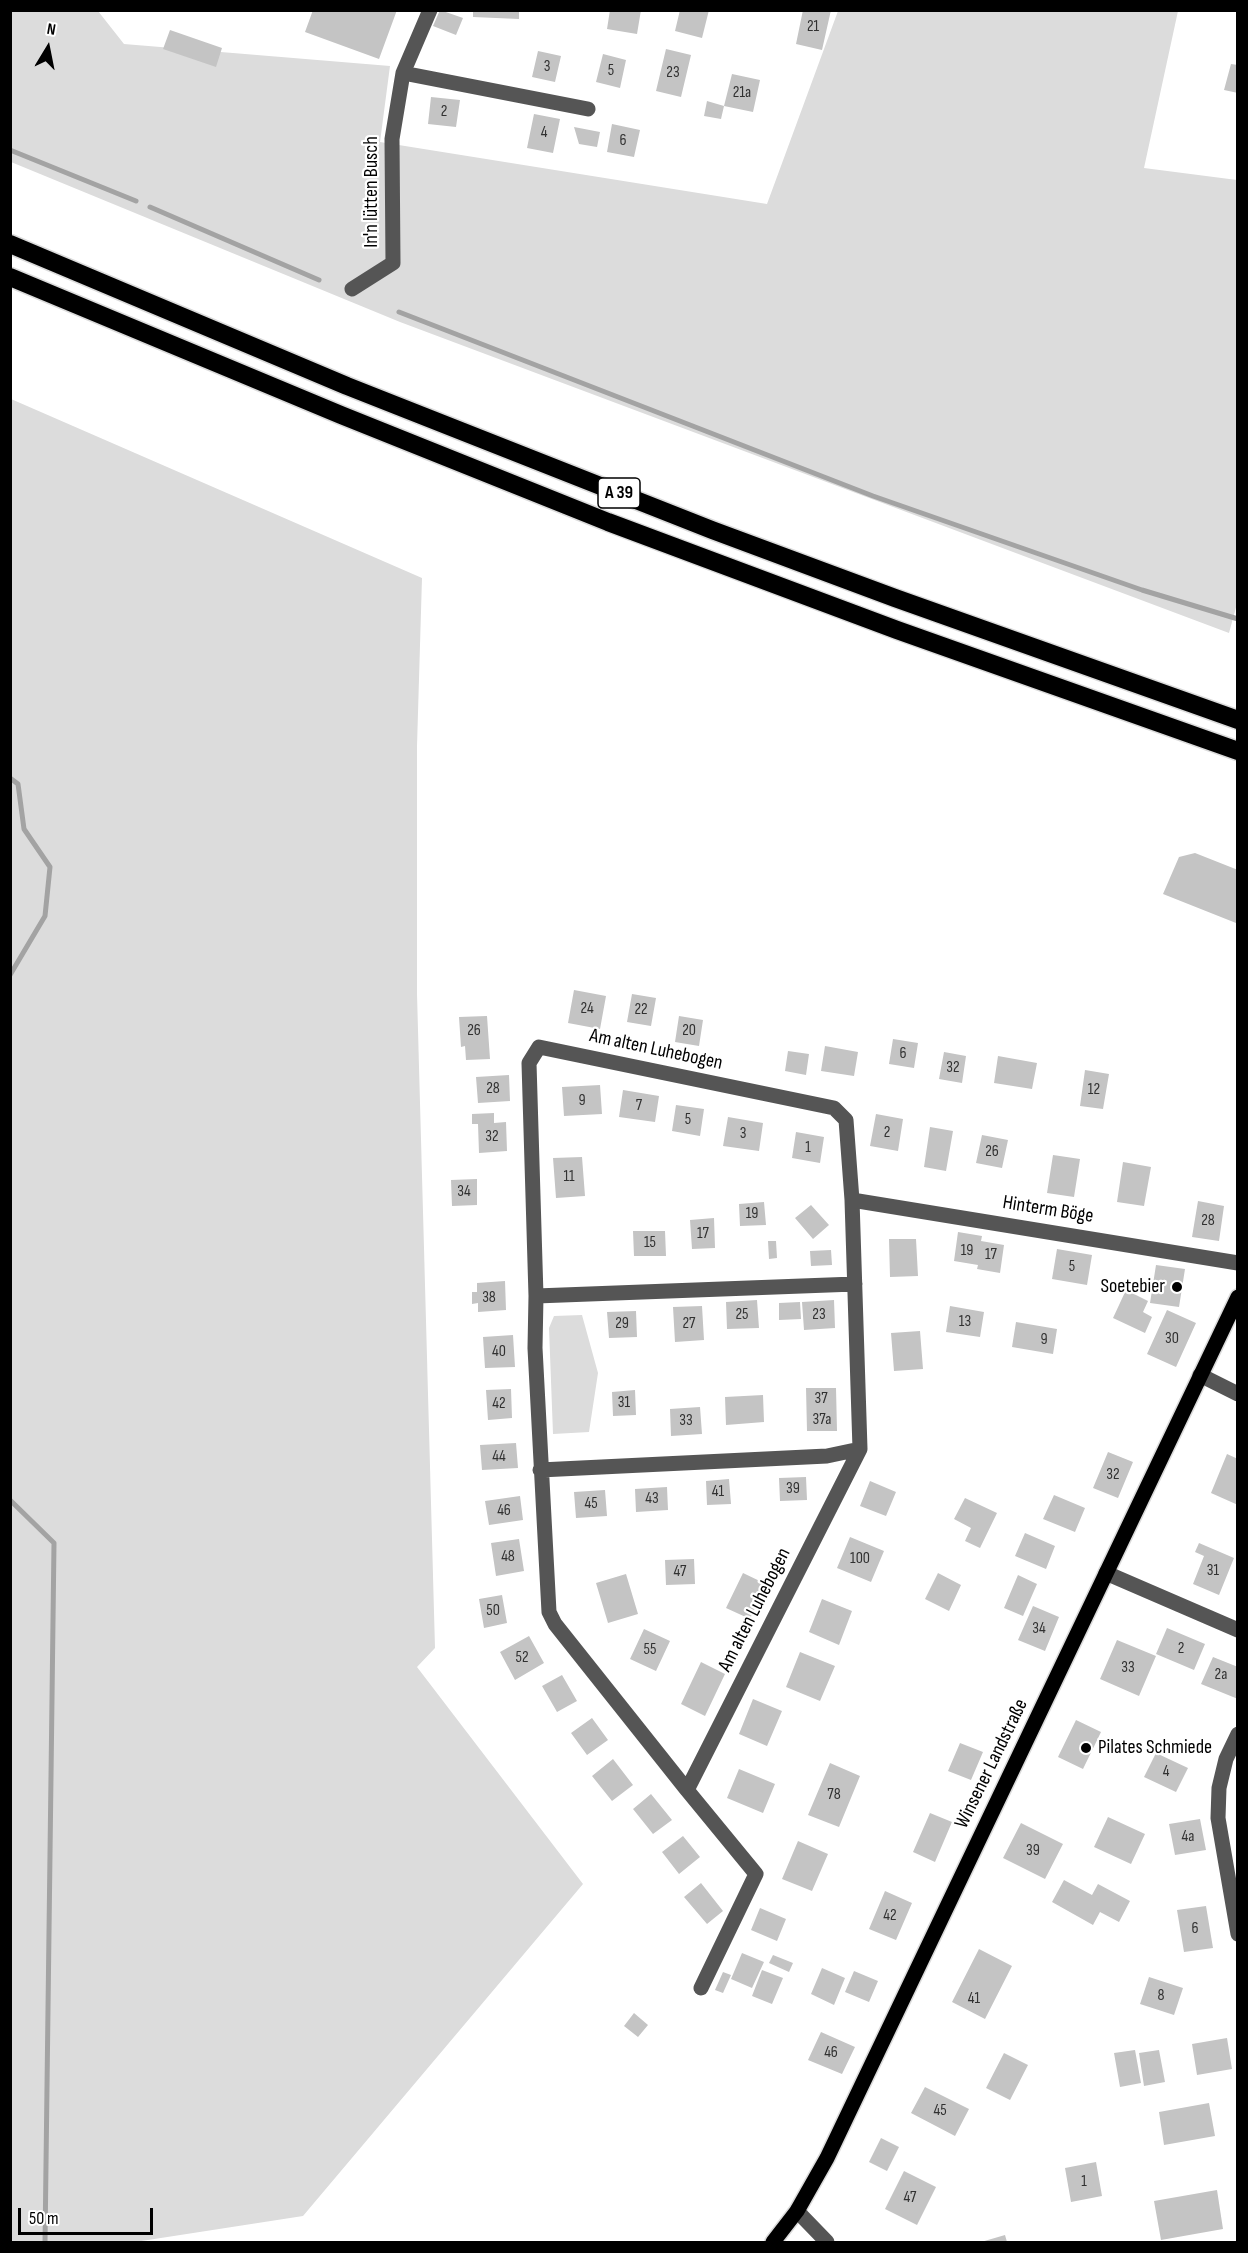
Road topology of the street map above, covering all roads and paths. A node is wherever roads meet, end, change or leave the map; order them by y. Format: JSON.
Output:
{"nodes":[{"id":1,"x":430,"y":10,"type":"edge"},
{"id":2,"x":403,"y":73,"type":"junction"},
{"id":3,"x":588,"y":109,"type":"dead end"},
{"id":4,"x":10,"y":244,"type":"edge"},
{"id":5,"x":10,"y":276,"type":"edge"},
{"id":6,"x":352,"y":289,"type":"dead end"},
{"id":7,"x":1238,"y":720,"type":"edge"},
{"id":8,"x":1238,"y":751,"type":"edge"},
{"id":9,"x":852,"y":1200,"type":"junction"},
{"id":10,"x":1238,"y":1263,"type":"edge"},
{"id":11,"x":855,"y":1284,"type":"junction"},
{"id":12,"x":536,"y":1296,"type":"junction"},
{"id":13,"x":1238,"y":1297,"type":"edge"},
{"id":14,"x":1200,"y":1375,"type":"junction"},
{"id":15,"x":1238,"y":1394,"type":"edge"},
{"id":16,"x":860,"y":1449,"type":"junction"},
{"id":17,"x":540,"y":1470,"type":"junction"},
{"id":18,"x":1106,"y":1574,"type":"junction"},
{"id":19,"x":1238,"y":1630,"type":"edge"},
{"id":20,"x":1238,"y":1734,"type":"edge"},
{"id":21,"x":687,"y":1790,"type":"junction"},
{"id":22,"x":1238,"y":1934,"type":"edge"},
{"id":23,"x":700,"y":1988,"type":"dead end"},
{"id":24,"x":797,"y":2211,"type":"junction"},
{"id":25,"x":773,"y":2242,"type":"edge"},
{"id":26,"x":827,"y":2242,"type":"edge"}],
"edges":[{"from":1,"to":2,"type":"street","name":"In'n lütten Busch"},
{"from":2,"to":3,"type":"street"},
{"from":2,"to":6,"type":"street","name":"In'n lütten Busch"},
{"from":4,"to":7,"type":"highway","number":"A 39"},
{"from":5,"to":8,"type":"highway","number":"A 39"},
{"from":9,"to":10,"type":"street","name":"Hinterm Böge"},
{"from":9,"to":11,"type":"street","name":"Am alten Luhebogen"},
{"from":9,"to":12,"type":"street","name":"Am alten Luhebogen"},
{"from":11,"to":12,"type":"street"},
{"from":11,"to":16,"type":"street","name":"Am alten Luhebogen"},
{"from":12,"to":17,"type":"street","name":"Am alten Luhebogen"},
{"from":13,"to":14,"type":"main road","name":"Winsener Landstraße"},
{"from":14,"to":15,"type":"street"},
{"from":14,"to":18,"type":"main road","name":"Winsener Landstraße"},
{"from":16,"to":17,"type":"street"},
{"from":16,"to":21,"type":"street","name":"Am alten Luhebogen"},
{"from":17,"to":21,"type":"street","name":"Am alten Luhebogen"},
{"from":18,"to":19,"type":"street"},
{"from":18,"to":24,"type":"main road","name":"Winsener Landstraße"},
{"from":20,"to":22,"type":"street"},
{"from":21,"to":23,"type":"street","name":"Am alten Luhebogen"},
{"from":24,"to":25,"type":"main road","name":"Winsener Landstraße"},
{"from":24,"to":26,"type":"street"}]}
